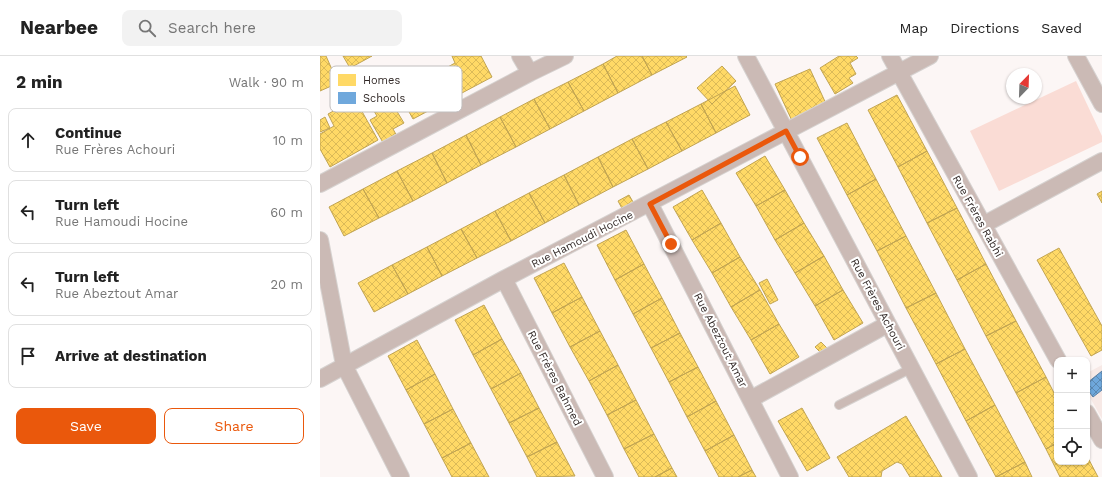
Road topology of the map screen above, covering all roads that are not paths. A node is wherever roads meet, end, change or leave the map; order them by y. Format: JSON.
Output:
{"nodes":[{"id":1,"x":520,"y":56,"type":"edge"},
{"id":2,"x":565,"y":56,"type":"edge"},
{"id":3,"x":746,"y":56,"type":"edge"},
{"id":4,"x":890,"y":56,"type":"edge"},
{"id":5,"x":930,"y":56,"type":"edge"},
{"id":6,"x":1076,"y":56,"type":"edge"},
{"id":7,"x":898,"y":72,"type":"junction"},
{"id":8,"x":530,"y":73,"type":"junction"},
{"id":9,"x":1102,"y":104,"type":"edge"},
{"id":10,"x":462,"y":109,"type":"edge"},
{"id":11,"x":456,"y":112,"type":"edge"},
{"id":12,"x":786,"y":131,"type":"junction"},
{"id":13,"x":1102,"y":161,"type":"edge"},
{"id":14,"x":320,"y":184,"type":"edge"},
{"id":15,"x":650,"y":204,"type":"junction"},
{"id":16,"x":983,"y":225,"type":"junction"},
{"id":17,"x":320,"y":240,"type":"edge"},
{"id":18,"x":504,"y":280,"type":"junction"},
{"id":19,"x":888,"y":324,"type":"junction"},
{"id":20,"x":1056,"y":357,"type":"edge"},
{"id":21,"x":344,"y":365,"type":"junction"},
{"id":22,"x":912,"y":368,"type":"junction"},
{"id":23,"x":320,"y":379,"type":"edge"},
{"id":24,"x":751,"y":399,"type":"junction"},
{"id":25,"x":839,"y":405,"type":"dead end"},
{"id":26,"x":1090,"y":418,"type":"edge"},
{"id":27,"x":1102,"y":440,"type":"edge"},
{"id":28,"x":400,"y":477,"type":"edge"},
{"id":29,"x":605,"y":477,"type":"edge"},
{"id":30,"x":790,"y":477,"type":"edge"},
{"id":31,"x":969,"y":477,"type":"edge"}],
"edges":[{"from":1,"to":8,"type":"street"},
{"from":2,"to":8,"type":"street"},
{"from":3,"to":12,"type":"street","name":"Rue Frères Achouri"},
{"from":4,"to":7,"type":"street","name":"Rue Frères Rabhi"},
{"from":5,"to":7,"type":"street","name":"Rue Hamoudi Hocine"},
{"from":6,"to":9,"type":"street"},
{"from":7,"to":12,"type":"street","name":"Rue Hamoudi Hocine"},
{"from":7,"to":16,"type":"street","name":"Rue Frères Rabhi"},
{"from":8,"to":10,"type":"street"},
{"from":11,"to":14,"type":"street"},
{"from":12,"to":15,"type":"street","name":"Rue Hamoudi Hocine"},
{"from":12,"to":19,"type":"street","name":"Rue Frères Achouri"},
{"from":13,"to":16,"type":"street"},
{"from":15,"to":18,"type":"street","name":"Rue Hamoudi Hocine"},
{"from":15,"to":24,"type":"street","name":"Rue Abeztout Amar"},
{"from":16,"to":20,"type":"street","name":"Rue Frères Rabhi"},
{"from":17,"to":21,"type":"street"},
{"from":18,"to":21,"type":"street","name":"Rue Hamoudi Hocine"},
{"from":18,"to":29,"type":"street","name":"Rue Frères Bahmed"},
{"from":19,"to":22,"type":"street","name":"Rue Frères Achouri"},
{"from":19,"to":24,"type":"street"},
{"from":21,"to":23,"type":"street","name":"Rue Hamoudi Hocine"},
{"from":21,"to":28,"type":"street"},
{"from":22,"to":25,"type":"lane"},
{"from":22,"to":31,"type":"street","name":"Rue Frères Achouri"},
{"from":24,"to":30,"type":"street","name":"Rue Abeztout Amar"},
{"from":26,"to":27,"type":"street"}]}
